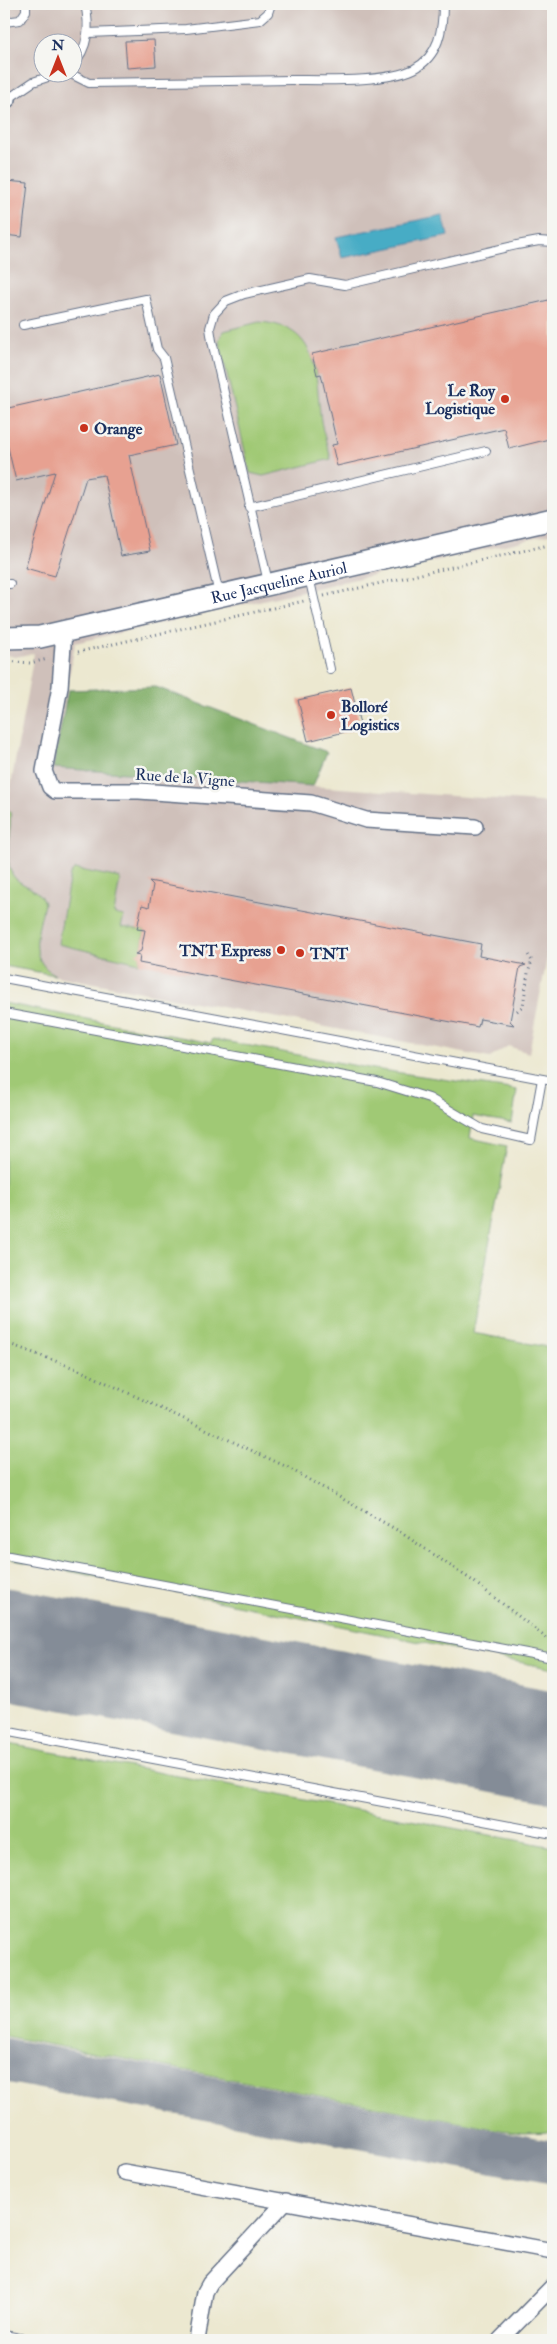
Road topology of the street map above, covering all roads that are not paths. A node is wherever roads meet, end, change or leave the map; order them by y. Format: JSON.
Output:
{"nodes":[{"id":1,"x":26,"y":4,"type":"edge"},
{"id":2,"x":85,"y":4,"type":"edge"},
{"id":3,"x":271,"y":4,"type":"edge"},
{"id":4,"x":443,"y":4,"type":"edge"},
{"id":5,"x":4,"y":22,"type":"edge"},
{"id":6,"x":88,"y":33,"type":"junction"},
{"id":7,"x":82,"y":51,"type":"edge"},
{"id":8,"x":82,"y":79,"type":"edge"},
{"id":9,"x":33,"y":82,"type":"edge"},
{"id":10,"x":6,"y":99,"type":"edge"},
{"id":11,"x":553,"y":242,"type":"edge"},
{"id":12,"x":23,"y":325,"type":"dead end"},
{"id":13,"x":486,"y":451,"type":"dead end"},
{"id":14,"x":249,"y":507,"type":"junction"},
{"id":15,"x":553,"y":519,"type":"edge"},
{"id":16,"x":309,"y":575,"type":"junction"},
{"id":17,"x":268,"y":584,"type":"junction"},
{"id":18,"x":220,"y":596,"type":"junction"},
{"id":19,"x":64,"y":631,"type":"junction"},
{"id":20,"x":4,"y":638,"type":"edge"},
{"id":21,"x":330,"y":669,"type":"dead end"},
{"id":22,"x":475,"y":827,"type":"dead end"},
{"id":23,"x":4,"y":978,"type":"edge"},
{"id":24,"x":4,"y":1014,"type":"edge"},
{"id":25,"x":542,"y":1079,"type":"junction"},
{"id":26,"x":553,"y":1081,"type":"edge"},
{"id":27,"x":4,"y":1555,"type":"edge"},
{"id":28,"x":553,"y":1658,"type":"edge"},
{"id":29,"x":4,"y":1731,"type":"edge"},
{"id":30,"x":553,"y":1834,"type":"edge"},
{"id":31,"x":124,"y":2172,"type":"dead end"},
{"id":32,"x":286,"y":2201,"type":"junction"},
{"id":33,"x":553,"y":2251,"type":"edge"},
{"id":34,"x":553,"y":2286,"type":"edge"},
{"id":35,"x":4,"y":2335,"type":"edge"},
{"id":36,"x":30,"y":2340,"type":"edge"},
{"id":37,"x":197,"y":2340,"type":"edge"},
{"id":38,"x":500,"y":2340,"type":"edge"}],
"edges":[{"from":1,"to":5,"type":"lane"},
{"from":2,"to":6,"type":"lane"},
{"from":3,"to":6,"type":"lane"},
{"from":4,"to":8,"type":"lane"},
{"from":6,"to":7,"type":"lane"},
{"from":9,"to":10,"type":"lane"},
{"from":11,"to":14,"type":"lane"},
{"from":12,"to":18,"type":"lane"},
{"from":13,"to":14,"type":"lane"},
{"from":14,"to":17,"type":"lane"},
{"from":15,"to":16,"type":"street","name":"Rue Jacqueline Auriol"},
{"from":16,"to":17,"type":"street","name":"Rue Jacqueline Auriol"},
{"from":16,"to":21,"type":"lane"},
{"from":17,"to":18,"type":"street","name":"Rue Jacqueline Auriol"},
{"from":18,"to":19,"type":"street","name":"Rue Jacqueline Auriol"},
{"from":19,"to":20,"type":"street","name":"Rue Jacqueline Auriol"},
{"from":19,"to":22,"type":"street","name":"Rue de la Vigne"},
{"from":23,"to":25,"type":"lane"},
{"from":24,"to":25,"type":"lane"},
{"from":25,"to":26,"type":"lane"},
{"from":27,"to":28,"type":"lane"},
{"from":29,"to":30,"type":"lane"},
{"from":31,"to":32,"type":"street"},
{"from":32,"to":33,"type":"street"},
{"from":32,"to":37,"type":"street"},
{"from":34,"to":38,"type":"street"},
{"from":35,"to":36,"type":"lane"}]}
